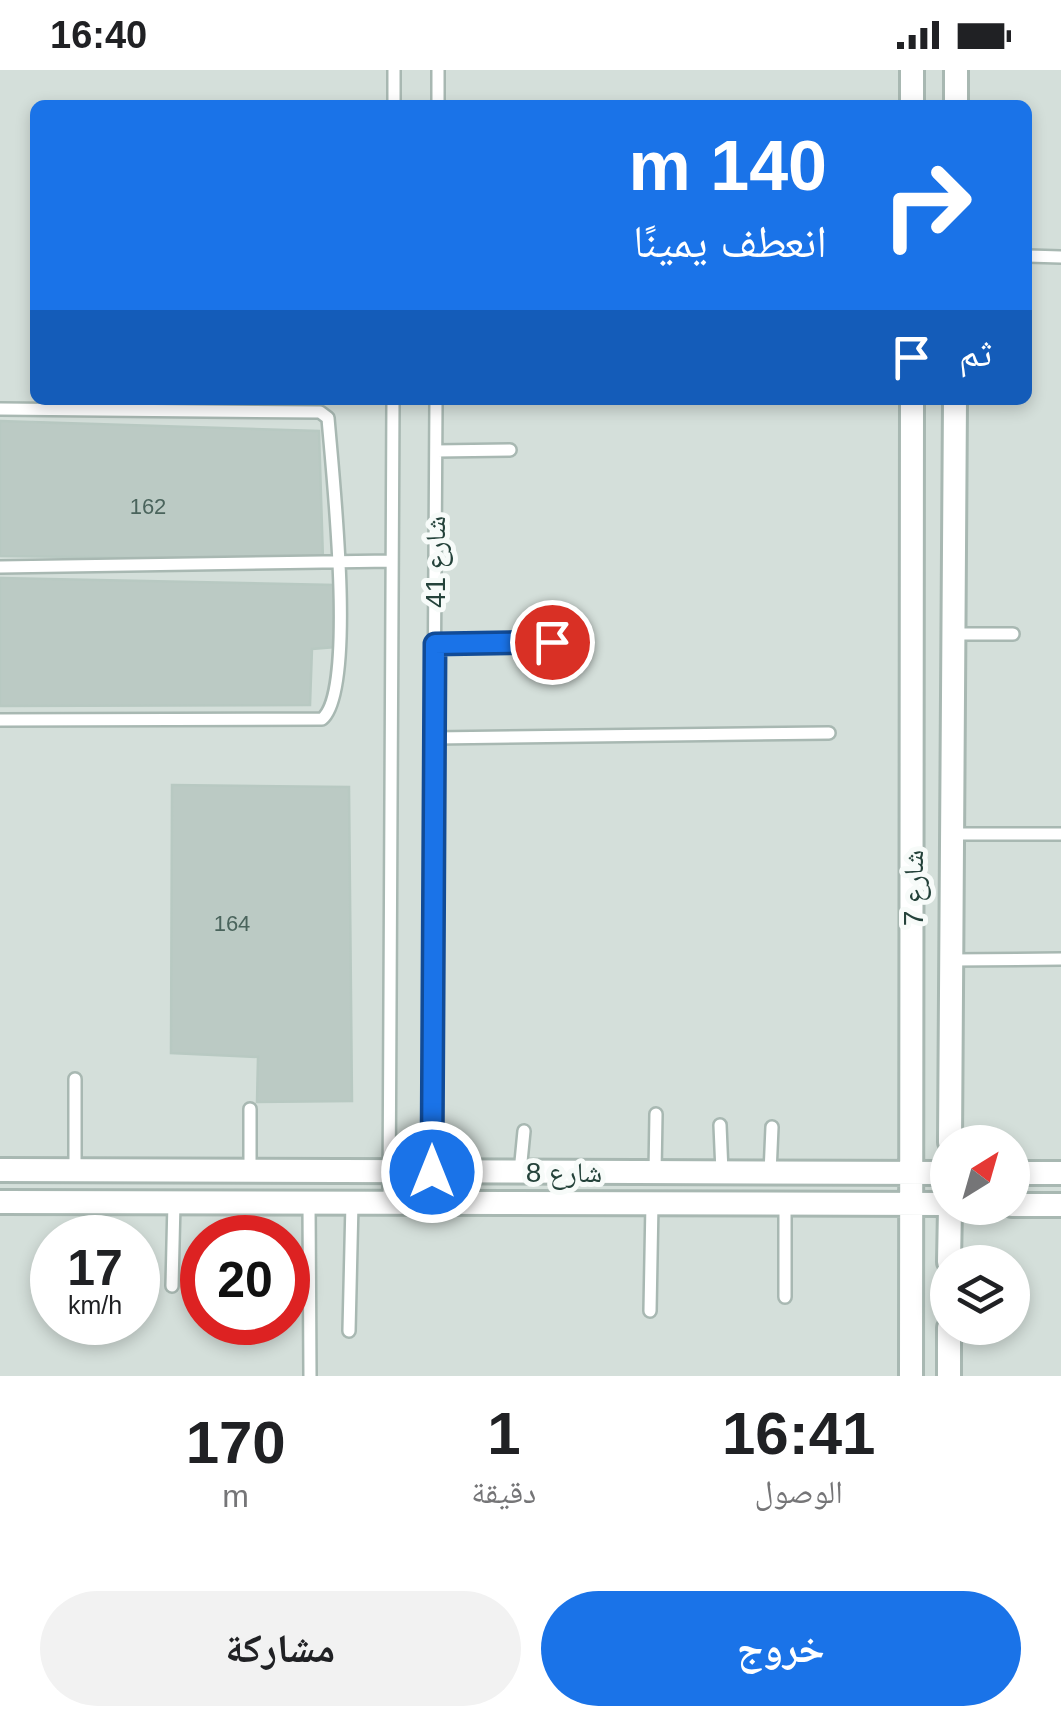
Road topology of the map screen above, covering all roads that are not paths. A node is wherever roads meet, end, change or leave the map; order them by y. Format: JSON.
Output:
{"nodes":[{"id":1,"x":394,"y":70,"type":"edge"},
{"id":2,"x":438,"y":70,"type":"edge"},
{"id":3,"x":912,"y":70,"type":"edge"},
{"id":4,"x":956,"y":70,"type":"edge"},
{"id":5,"x":394,"y":100,"type":"edge"},
{"id":6,"x":438,"y":100,"type":"edge"},
{"id":7,"x":912,"y":100,"type":"edge"},
{"id":8,"x":956,"y":100,"type":"edge"},
{"id":9,"x":1032,"y":256,"type":"edge"},
{"id":10,"x":1061,"y":257,"type":"edge"},
{"id":11,"x":392,"y":405,"type":"edge"},
{"id":12,"x":436,"y":405,"type":"edge"},
{"id":13,"x":912,"y":405,"type":"edge"},
{"id":14,"x":954,"y":405,"type":"edge"},
{"id":15,"x":0,"y":410,"type":"edge"},
{"id":16,"x":510,"y":450,"type":"dead end"},
{"id":17,"x":436,"y":451,"type":"junction"},
{"id":18,"x":392,"y":561,"type":"junction"},
{"id":19,"x":340,"y":564,"type":"junction"},
{"id":20,"x":0,"y":567,"type":"edge"},
{"id":21,"x":953,"y":634,"type":"junction"},
{"id":22,"x":1013,"y":634,"type":"dead end"},
{"id":23,"x":552,"y":642,"type":"dead end"},
{"id":24,"x":435,"y":644,"type":"junction"},
{"id":25,"x":0,"y":720,"type":"edge"},
{"id":26,"x":829,"y":733,"type":"dead end"},
{"id":27,"x":434,"y":738,"type":"junction"},
{"id":28,"x":952,"y":834,"type":"junction"},
{"id":29,"x":1061,"y":834,"type":"edge"},
{"id":30,"x":951,"y":960,"type":"junction"},
{"id":31,"x":1061,"y":960,"type":"edge"},
{"id":32,"x":75,"y":1079,"type":"dead end"},
{"id":33,"x":250,"y":1109,"type":"dead end"},
{"id":34,"x":656,"y":1114,"type":"dead end"},
{"id":35,"x":720,"y":1125,"type":"dead end"},
{"id":36,"x":950,"y":1125,"type":"edge"},
{"id":37,"x":772,"y":1127,"type":"dead end"},
{"id":38,"x":524,"y":1131,"type":"dead end"},
{"id":39,"x":0,"y":1170,"type":"edge"},
{"id":40,"x":75,"y":1170,"type":"junction"},
{"id":41,"x":250,"y":1170,"type":"junction"},
{"id":42,"x":390,"y":1171,"type":"junction"},
{"id":43,"x":432,"y":1172,"type":"junction"},
{"id":44,"x":520,"y":1172,"type":"junction"},
{"id":45,"x":656,"y":1172,"type":"junction"},
{"id":46,"x":722,"y":1172,"type":"junction"},
{"id":47,"x":770,"y":1172,"type":"junction"},
{"id":48,"x":912,"y":1173,"type":"junction"},
{"id":49,"x":930,"y":1173,"type":"edge"},
{"id":50,"x":1030,"y":1173,"type":"edge"},
{"id":51,"x":1061,"y":1173,"type":"edge"},
{"id":52,"x":0,"y":1202,"type":"edge"},
{"id":53,"x":174,"y":1202,"type":"junction"},
{"id":54,"x":309,"y":1202,"type":"junction"},
{"id":55,"x":352,"y":1203,"type":"junction"},
{"id":56,"x":389,"y":1203,"type":"junction"},
{"id":57,"x":431,"y":1203,"type":"junction"},
{"id":58,"x":652,"y":1204,"type":"junction"},
{"id":59,"x":785,"y":1204,"type":"junction"},
{"id":60,"x":911,"y":1204,"type":"junction"},
{"id":61,"x":1030,"y":1204,"type":"edge"},
{"id":62,"x":1061,"y":1204,"type":"edge"},
{"id":63,"x":930,"y":1205,"type":"edge"},
{"id":64,"x":172,"y":1286,"type":"dead end"},
{"id":65,"x":785,"y":1297,"type":"dead end"},
{"id":66,"x":650,"y":1311,"type":"dead end"},
{"id":67,"x":349,"y":1332,"type":"dead end"},
{"id":68,"x":949,"y":1345,"type":"edge"},
{"id":69,"x":310,"y":1376,"type":"edge"},
{"id":70,"x":911,"y":1376,"type":"edge"},
{"id":71,"x":949,"y":1376,"type":"edge"}],
"edges":[{"from":1,"to":5,"type":"lane"},
{"from":2,"to":6,"type":"lane"},
{"from":3,"to":7,"type":"street"},
{"from":4,"to":8,"type":"street"},
{"from":9,"to":10,"type":"lane"},
{"from":11,"to":18,"type":"lane","name":"شارع 41"},
{"from":12,"to":17,"type":"lane","name":"شارع 41"},
{"from":13,"to":48,"type":"street","name":"شارع 7"},
{"from":14,"to":21,"type":"street","name":"شارع 7"},
{"from":15,"to":19,"type":"lane"},
{"from":16,"to":17,"type":"lane"},
{"from":17,"to":24,"type":"lane","name":"شارع 41"},
{"from":18,"to":19,"type":"lane"},
{"from":18,"to":42,"type":"lane","name":"شارع 41"},
{"from":19,"to":20,"type":"lane"},
{"from":19,"to":25,"type":"lane"},
{"from":21,"to":22,"type":"lane"},
{"from":21,"to":28,"type":"street","name":"شارع 7"},
{"from":23,"to":24,"type":"lane"},
{"from":24,"to":27,"type":"lane","name":"شارع 41"},
{"from":26,"to":27,"type":"lane"},
{"from":27,"to":43,"type":"lane","name":"شارع 41"},
{"from":28,"to":29,"type":"lane"},
{"from":28,"to":30,"type":"street","name":"شارع 7"},
{"from":30,"to":31,"type":"lane"},
{"from":30,"to":36,"type":"street","name":"شارع 7"},
{"from":32,"to":40,"type":"lane"},
{"from":33,"to":41,"type":"lane"},
{"from":34,"to":45,"type":"lane"},
{"from":35,"to":46,"type":"lane"},
{"from":37,"to":47,"type":"lane"},
{"from":38,"to":44,"type":"lane"},
{"from":39,"to":40,"type":"street","name":"شارع 8"},
{"from":40,"to":41,"type":"street","name":"شارع 8"},
{"from":41,"to":42,"type":"street","name":"شارع 8"},
{"from":42,"to":43,"type":"street","name":"شارع 8"},
{"from":42,"to":56,"type":"lane","name":"شارع 41"},
{"from":43,"to":44,"type":"street","name":"شارع 8"},
{"from":43,"to":57,"type":"lane","name":"شارع 41"},
{"from":44,"to":45,"type":"street","name":"شارع 8"},
{"from":45,"to":46,"type":"street","name":"شارع 8"},
{"from":46,"to":47,"type":"street","name":"شارع 8"},
{"from":47,"to":48,"type":"street","name":"شارع 8"},
{"from":48,"to":49,"type":"street","name":"شارع 8"},
{"from":48,"to":60,"type":"street","name":"شارع 7"},
{"from":50,"to":51,"type":"street"},
{"from":52,"to":53,"type":"street","name":"شارع 8"},
{"from":53,"to":54,"type":"street","name":"شارع 8"},
{"from":53,"to":64,"type":"lane"},
{"from":54,"to":55,"type":"street","name":"شارع 8"},
{"from":54,"to":69,"type":"lane"},
{"from":55,"to":56,"type":"street","name":"شارع 8"},
{"from":55,"to":67,"type":"lane"},
{"from":56,"to":57,"type":"street","name":"شارع 8"},
{"from":57,"to":58,"type":"street","name":"شارع 8"},
{"from":58,"to":59,"type":"street","name":"شارع 8"},
{"from":58,"to":66,"type":"lane"},
{"from":59,"to":60,"type":"street","name":"شارع 8"},
{"from":59,"to":65,"type":"lane"},
{"from":60,"to":63,"type":"street","name":"شارع 8"},
{"from":60,"to":70,"type":"street","name":"شارع 7"},
{"from":61,"to":62,"type":"street"},
{"from":68,"to":71,"type":"street"}]}
